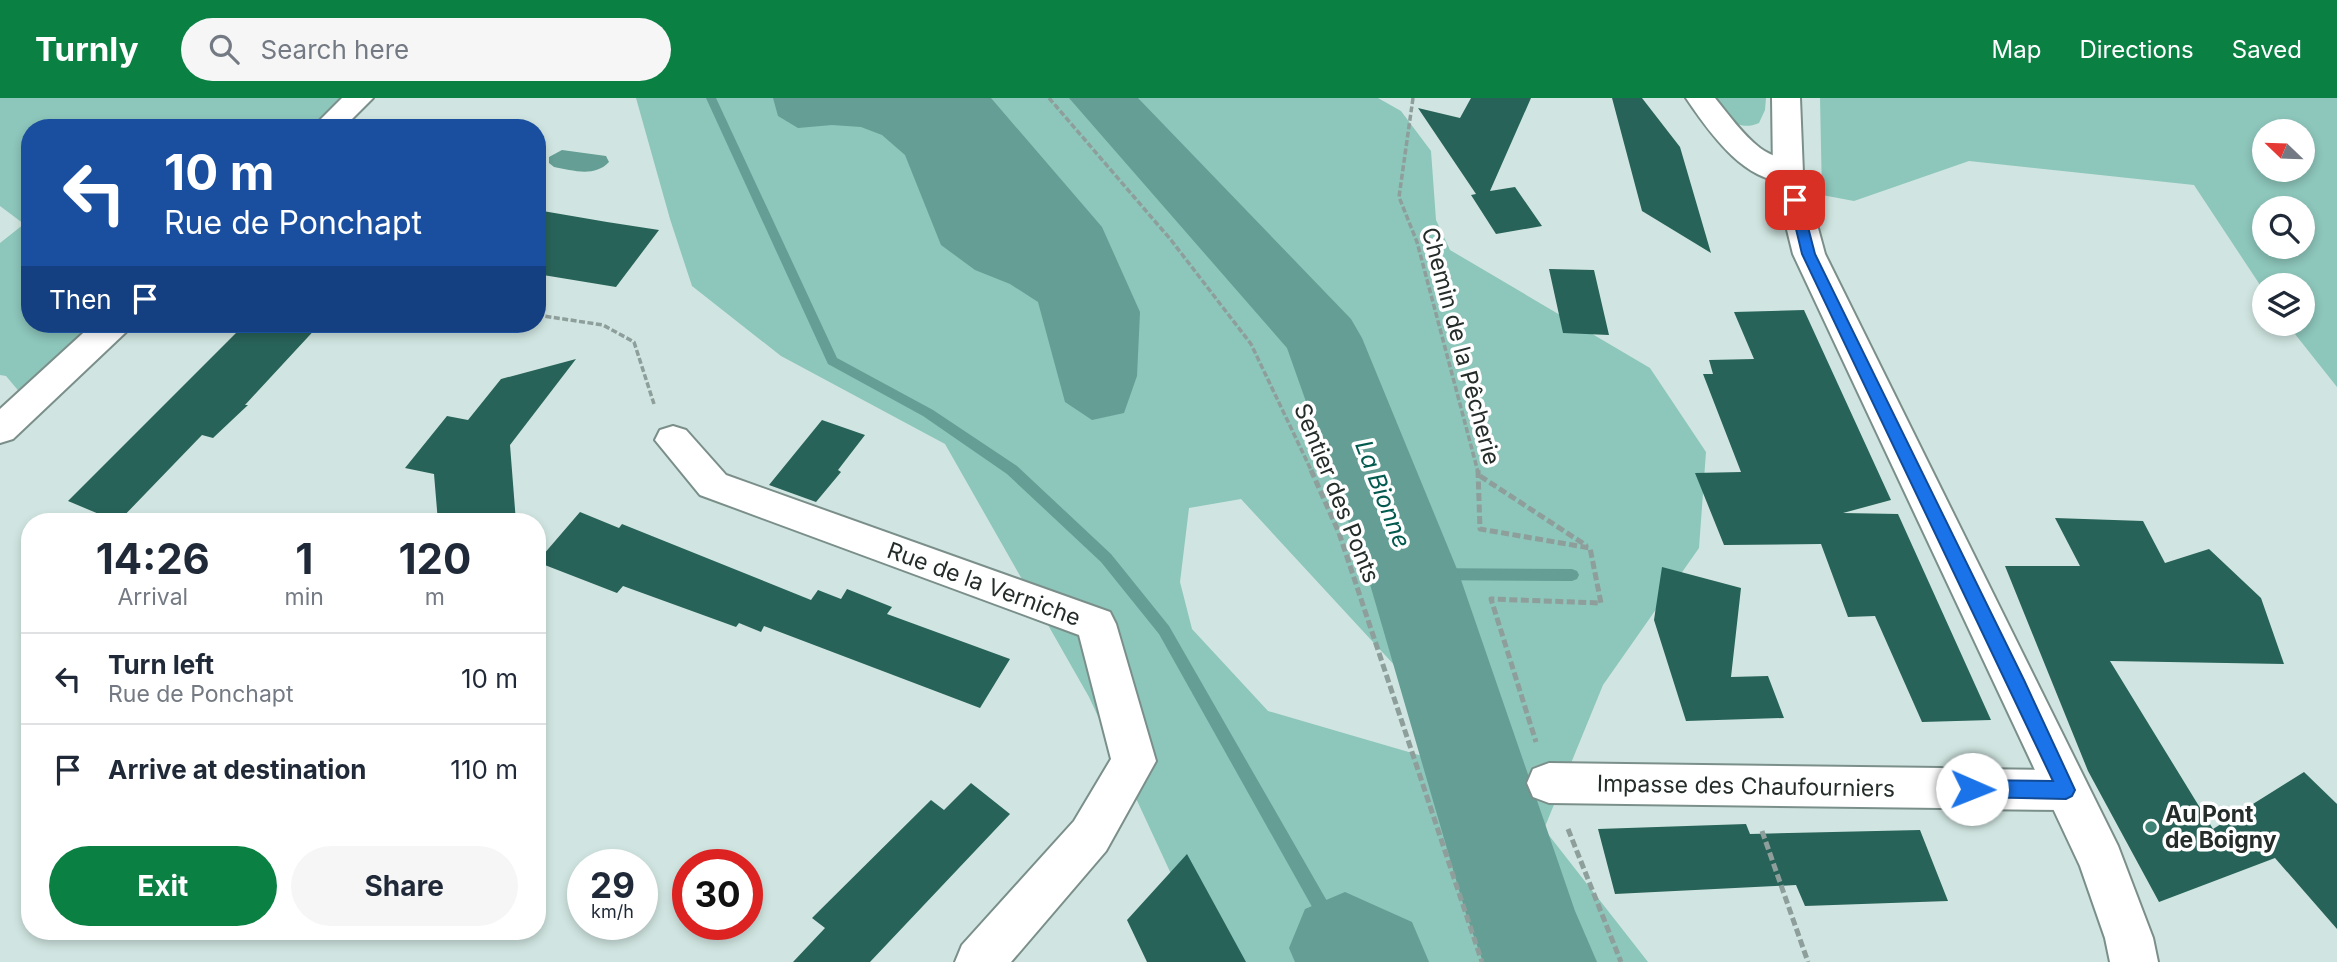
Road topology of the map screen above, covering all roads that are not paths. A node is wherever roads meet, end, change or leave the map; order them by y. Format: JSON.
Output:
{"nodes":[{"id":1,"x":359,"y":98,"type":"edge"},
{"id":2,"x":1700,"y":98,"type":"edge"},
{"id":3,"x":1786,"y":98,"type":"edge"},
{"id":4,"x":336,"y":119,"type":"edge"},
{"id":5,"x":1788,"y":173,"type":"junction"},
{"id":6,"x":104,"y":333,"type":"edge"},
{"id":7,"x":0,"y":430,"type":"edge"},
{"id":8,"x":673,"y":440,"type":"road end"},
{"id":9,"x":1549,"y":783,"type":"road end"},
{"id":10,"x":2066,"y":790,"type":"junction"},
{"id":11,"x":979,"y":962,"type":"edge"},
{"id":12,"x":2133,"y":962,"type":"edge"}],
"edges":[{"from":1,"to":4,"type":"street"},
{"from":2,"to":5,"type":"street"},
{"from":3,"to":5,"type":"street"},
{"from":5,"to":10,"type":"street"},
{"from":6,"to":7,"type":"street"},
{"from":8,"to":11,"type":"street","name":"Rue de la Verniche"},
{"from":9,"to":10,"type":"street","name":"Impasse des Chaufourniers"},
{"from":10,"to":12,"type":"street"}]}
